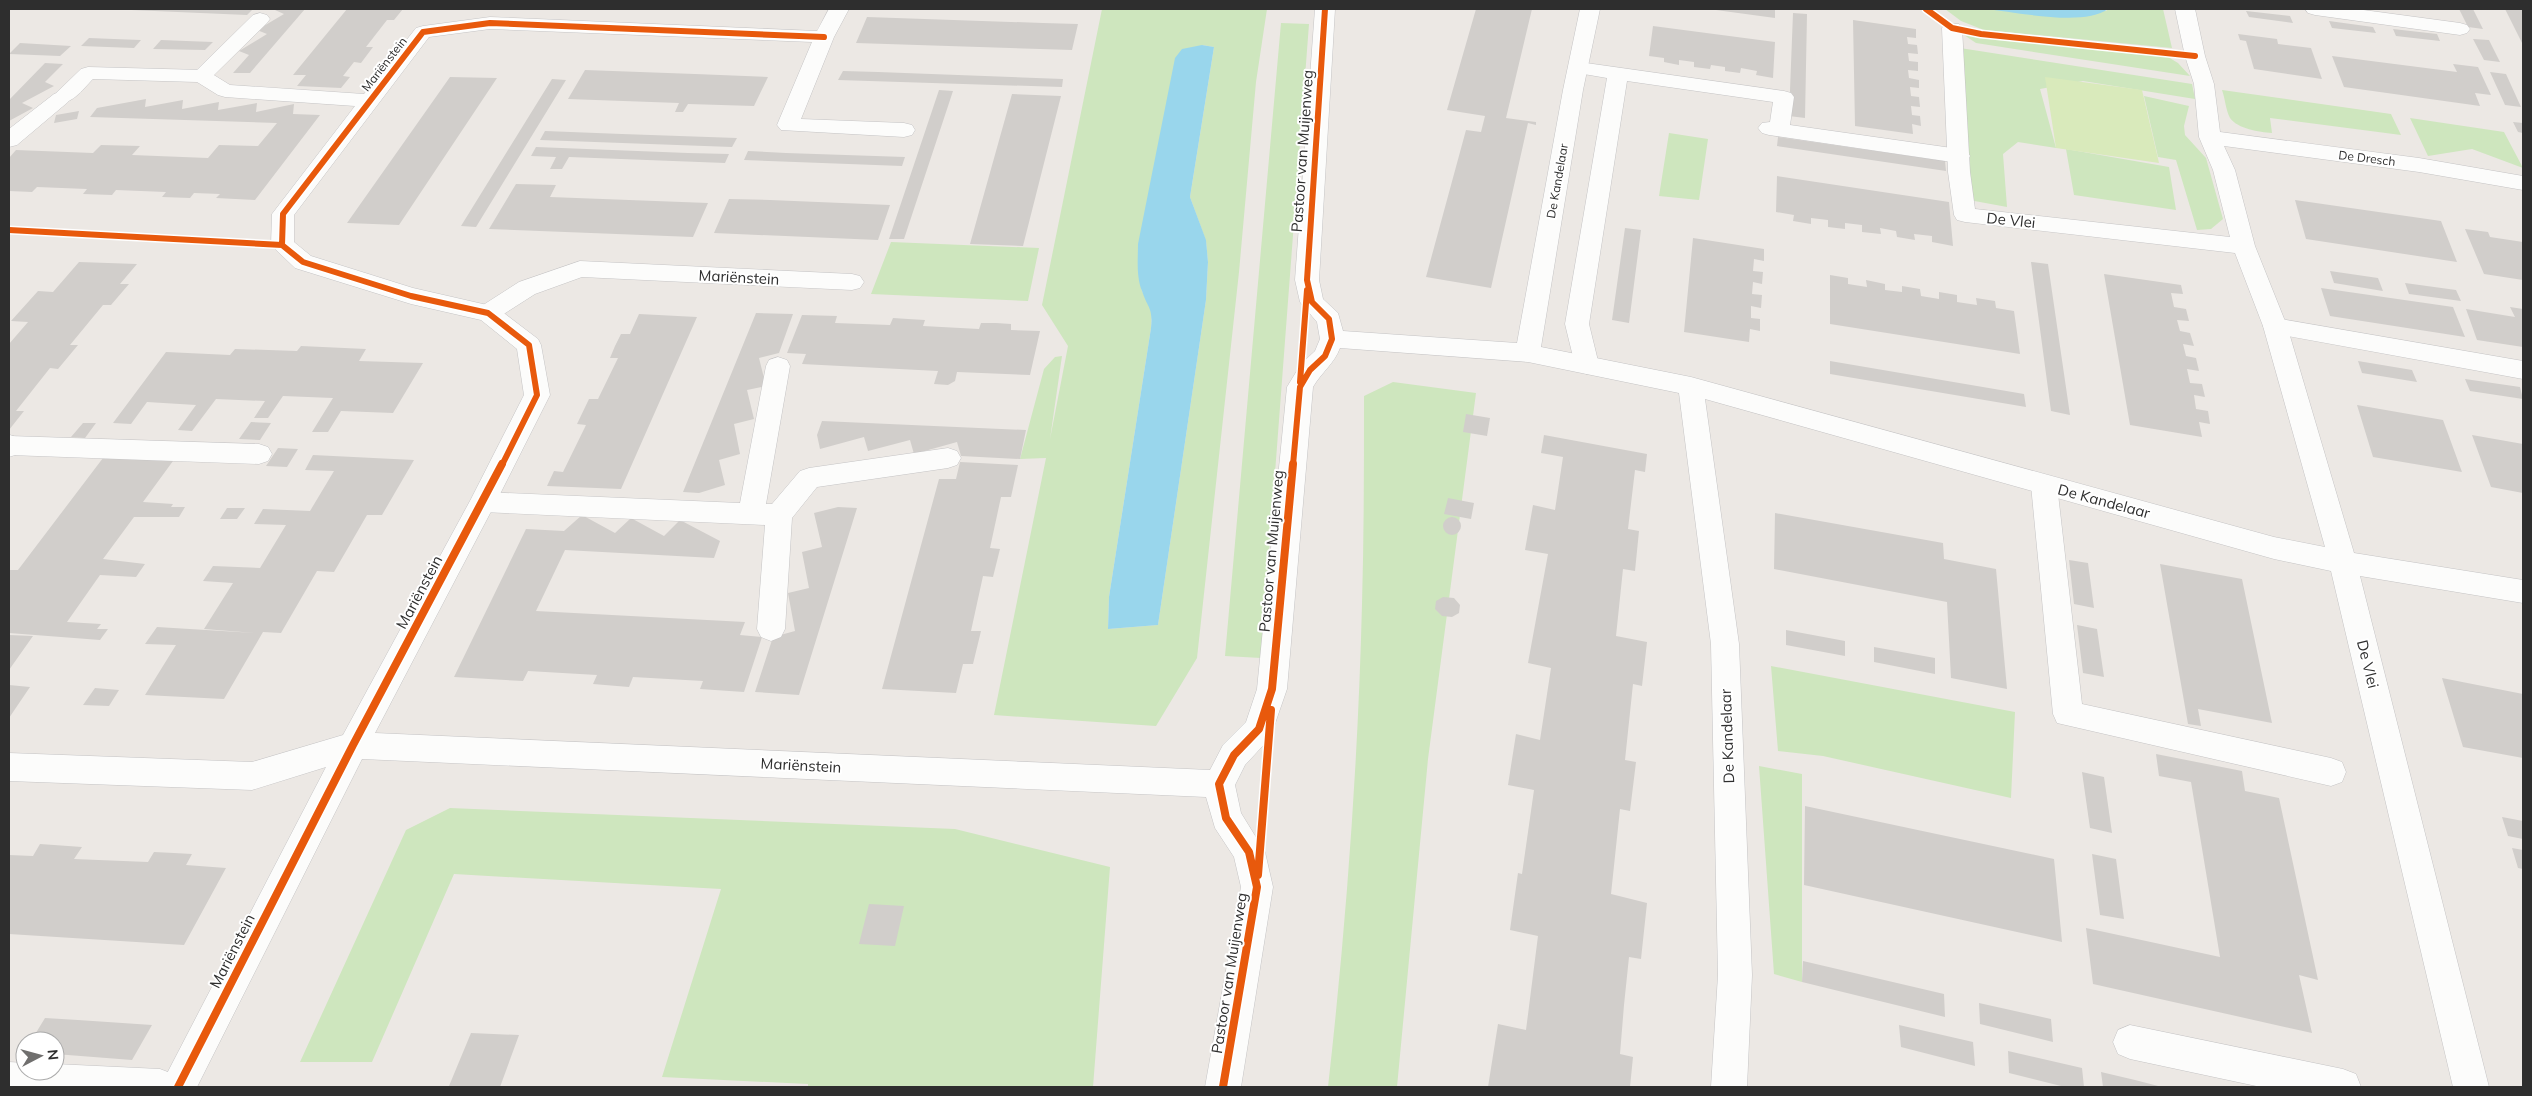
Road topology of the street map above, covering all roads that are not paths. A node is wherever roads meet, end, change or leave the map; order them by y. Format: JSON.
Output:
{"nodes":[{"id":1,"x":838,"y":9,"type":"edge"},
{"id":2,"x":1325,"y":9,"type":"edge"},
{"id":3,"x":1590,"y":9,"type":"edge"},
{"id":4,"x":2185,"y":9,"type":"edge"},
{"id":5,"x":2314,"y":9,"type":"edge"},
{"id":6,"x":260,"y":19,"type":"dead end"},
{"id":7,"x":1952,"y":28,"type":"dead end"},
{"id":8,"x":2460,"y":29,"type":"dead end"},
{"id":9,"x":824,"y":37,"type":"junction"},
{"id":10,"x":1579,"y":68,"type":"junction"},
{"id":11,"x":1618,"y":74,"type":"junction"},
{"id":12,"x":202,"y":76,"type":"junction"},
{"id":13,"x":370,"y":101,"type":"junction"},
{"id":14,"x":904,"y":130,"type":"dead end"},
{"id":15,"x":2210,"y":137,"type":"junction"},
{"id":16,"x":9,"y":140,"type":"edge"},
{"id":17,"x":1959,"y":156,"type":"junction"},
{"id":18,"x":2523,"y":183,"type":"edge"},
{"id":19,"x":2244,"y":246,"type":"junction"},
{"id":20,"x":852,"y":282,"type":"dead end"},
{"id":21,"x":488,"y":313,"type":"junction"},
{"id":22,"x":2275,"y":326,"type":"junction"},
{"id":23,"x":1332,"y":339,"type":"junction"},
{"id":24,"x":1528,"y":354,"type":"junction"},
{"id":25,"x":1587,"y":365,"type":"junction"},
{"id":26,"x":778,"y":366,"type":"dead end"},
{"id":27,"x":2523,"y":370,"type":"edge"},
{"id":28,"x":1691,"y":386,"type":"junction"},
{"id":29,"x":10,"y":446,"type":"edge"},
{"id":30,"x":259,"y":454,"type":"dead end"},
{"id":31,"x":948,"y":458,"type":"dead end"},
{"id":32,"x":2044,"y":485,"type":"junction"},
{"id":33,"x":483,"y":502,"type":"junction"},
{"id":34,"x":751,"y":514,"type":"junction"},
{"id":35,"x":779,"y":515,"type":"junction"},
{"id":36,"x":2343,"y":562,"type":"junction"},
{"id":37,"x":2523,"y":591,"type":"edge"},
{"id":38,"x":771,"y":629,"type":"dead end"},
{"id":39,"x":353,"y":745,"type":"junction"},
{"id":40,"x":9,"y":767,"type":"edge"},
{"id":41,"x":2331,"y":772,"type":"dead end"},
{"id":42,"x":1218,"y":784,"type":"junction"},
{"id":43,"x":2130,"y":1042,"type":"dead end"},
{"id":44,"x":9,"y":1080,"type":"edge"},
{"id":45,"x":160,"y":1087,"type":"edge"},
{"id":46,"x":178,"y":1087,"type":"edge"},
{"id":47,"x":1223,"y":1087,"type":"edge"},
{"id":48,"x":1729,"y":1087,"type":"edge"},
{"id":49,"x":2342,"y":1087,"type":"edge"},
{"id":50,"x":2471,"y":1087,"type":"edge"}],
"edges":[{"from":1,"to":9,"type":"street"},
{"from":2,"to":23,"type":"street","name":"Pastoor van Muijenweg"},
{"from":3,"to":10,"type":"street","name":"De Kandelaar"},
{"from":4,"to":15,"type":"street","name":"De Vlei"},
{"from":5,"to":8,"type":"street"},
{"from":6,"to":12,"type":"street"},
{"from":7,"to":17,"type":"street","name":"De Vlei"},
{"from":9,"to":13,"type":"street","name":"Mariënstein"},
{"from":9,"to":14,"type":"street"},
{"from":10,"to":11,"type":"street"},
{"from":10,"to":24,"type":"street","name":"De Kandelaar"},
{"from":11,"to":17,"type":"street"},
{"from":11,"to":25,"type":"street"},
{"from":12,"to":13,"type":"street","name":"Mariënstein"},
{"from":12,"to":16,"type":"street"},
{"from":13,"to":21,"type":"street","name":"Mariënstein"},
{"from":15,"to":18,"type":"street","name":"De Dresch"},
{"from":15,"to":19,"type":"street","name":"De Vlei"},
{"from":17,"to":19,"type":"street","name":"De Vlei"},
{"from":19,"to":22,"type":"street","name":"De Vlei"},
{"from":20,"to":21,"type":"street","name":"Mariënstein"},
{"from":21,"to":33,"type":"street","name":"Mariënstein"},
{"from":22,"to":27,"type":"street"},
{"from":22,"to":36,"type":"street","name":"De Vlei"},
{"from":23,"to":24,"type":"street","name":"De Kandelaar"},
{"from":23,"to":42,"type":"street","name":"Pastoor van Muijenweg"},
{"from":24,"to":25,"type":"street","name":"De Kandelaar"},
{"from":25,"to":28,"type":"street","name":"De Kandelaar"},
{"from":26,"to":34,"type":"street"},
{"from":28,"to":32,"type":"street","name":"De Kandelaar"},
{"from":28,"to":48,"type":"street","name":"De Kandelaar"},
{"from":29,"to":30,"type":"street"},
{"from":31,"to":35,"type":"street"},
{"from":32,"to":36,"type":"street","name":"De Kandelaar"},
{"from":32,"to":41,"type":"street"},
{"from":33,"to":34,"type":"street"},
{"from":33,"to":39,"type":"street","name":"Mariënstein"},
{"from":34,"to":35,"type":"street"},
{"from":35,"to":38,"type":"street"},
{"from":36,"to":37,"type":"street","name":"De Kandelaar"},
{"from":36,"to":50,"type":"street","name":"De Vlei"},
{"from":39,"to":40,"type":"street","name":"Mariënstein"},
{"from":39,"to":42,"type":"street","name":"Mariënstein"},
{"from":39,"to":46,"type":"street","name":"Mariënstein"},
{"from":42,"to":47,"type":"street","name":"Pastoor van Muijenweg"},
{"from":43,"to":49,"type":"street"},
{"from":44,"to":45,"type":"street"}]}
